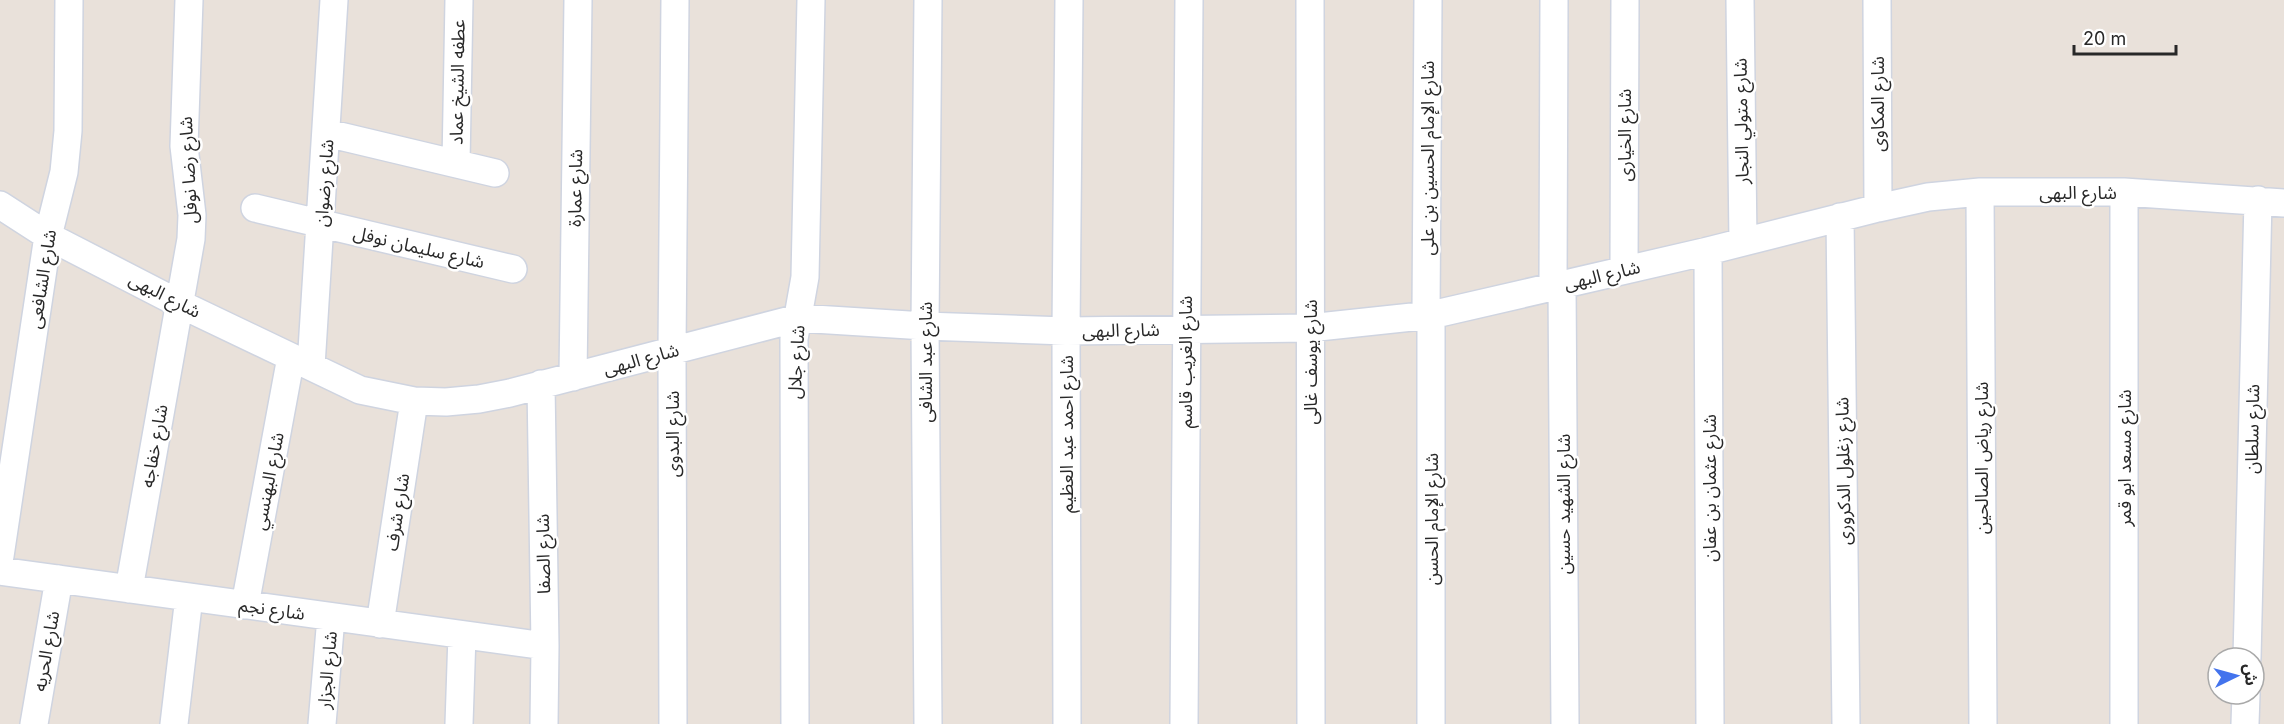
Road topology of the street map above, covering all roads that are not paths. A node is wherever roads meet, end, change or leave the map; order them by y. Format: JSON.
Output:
{"nodes":[{"id":1,"x":69,"y":0,"type":"edge"},
{"id":2,"x":189,"y":0,"type":"edge"},
{"id":3,"x":334,"y":0,"type":"edge"},
{"id":4,"x":459,"y":0,"type":"edge"},
{"id":5,"x":578,"y":0,"type":"edge"},
{"id":6,"x":675,"y":0,"type":"edge"},
{"id":7,"x":811,"y":0,"type":"edge"},
{"id":8,"x":928,"y":0,"type":"edge"},
{"id":9,"x":1069,"y":0,"type":"edge"},
{"id":10,"x":1189,"y":0,"type":"edge"},
{"id":11,"x":1310,"y":0,"type":"edge"},
{"id":12,"x":1428,"y":0,"type":"edge"},
{"id":13,"x":1554,"y":0,"type":"edge"},
{"id":14,"x":1625,"y":0,"type":"edge"},
{"id":15,"x":1740,"y":0,"type":"edge"},
{"id":16,"x":1877,"y":0,"type":"edge"},
{"id":17,"x":327,"y":133,"type":"junction"},
{"id":18,"x":456,"y":163,"type":"junction"},
{"id":19,"x":495,"y":173,"type":"dead end"},
{"id":20,"x":1980,"y":192,"type":"junction"},
{"id":21,"x":2124,"y":192,"type":"junction"},
{"id":22,"x":2271,"y":201,"type":"edge"},
{"id":23,"x":0,"y":205,"type":"edge"},
{"id":24,"x":255,"y":208,"type":"dead end"},
{"id":25,"x":1878,"y":208,"type":"junction"},
{"id":26,"x":1840,"y":217,"type":"junction"},
{"id":27,"x":321,"y":224,"type":"junction"},
{"id":28,"x":48,"y":236,"type":"junction"},
{"id":29,"x":1743,"y":242,"type":"junction"},
{"id":30,"x":1708,"y":251,"type":"junction"},
{"id":31,"x":513,"y":269,"type":"dead end"},
{"id":32,"x":1623,"y":270,"type":"junction"},
{"id":33,"x":1557,"y":286,"type":"junction"},
{"id":34,"x":178,"y":303,"type":"junction"},
{"id":35,"x":1429,"y":315,"type":"junction"},
{"id":36,"x":798,"y":318,"type":"junction"},
{"id":37,"x":925,"y":326,"type":"junction"},
{"id":38,"x":1310,"y":328,"type":"junction"},
{"id":39,"x":1185,"y":330,"type":"junction"},
{"id":40,"x":1066,"y":331,"type":"junction"},
{"id":41,"x":672,"y":350,"type":"junction"},
{"id":42,"x":301,"y":362,"type":"junction"},
{"id":43,"x":573,"y":377,"type":"junction"},
{"id":44,"x":541,"y":384,"type":"junction"},
{"id":45,"x":414,"y":400,"type":"junction"},
{"id":46,"x":0,"y":556,"type":"edge"},
{"id":47,"x":0,"y":571,"type":"edge"},
{"id":48,"x":59,"y":579,"type":"junction"},
{"id":49,"x":129,"y":589,"type":"junction"},
{"id":50,"x":189,"y":597,"type":"junction"},
{"id":51,"x":245,"y":605,"type":"junction"},
{"id":52,"x":331,"y":617,"type":"junction"},
{"id":53,"x":380,"y":624,"type":"junction"},
{"id":54,"x":462,"y":635,"type":"junction"},
{"id":55,"x":545,"y":646,"type":"junction"},
{"id":56,"x":2248,"y":646,"type":"edge"},
{"id":57,"x":2246,"y":706,"type":"edge"},
{"id":58,"x":34,"y":724,"type":"edge"},
{"id":59,"x":174,"y":724,"type":"edge"},
{"id":60,"x":322,"y":724,"type":"edge"},
{"id":61,"x":459,"y":724,"type":"edge"},
{"id":62,"x":544,"y":724,"type":"edge"},
{"id":63,"x":673,"y":724,"type":"edge"},
{"id":64,"x":795,"y":724,"type":"edge"},
{"id":65,"x":928,"y":724,"type":"edge"},
{"id":66,"x":1067,"y":724,"type":"edge"},
{"id":67,"x":1184,"y":724,"type":"edge"},
{"id":68,"x":1311,"y":724,"type":"edge"},
{"id":69,"x":1431,"y":724,"type":"edge"},
{"id":70,"x":1565,"y":724,"type":"edge"},
{"id":71,"x":1710,"y":724,"type":"edge"},
{"id":72,"x":1846,"y":724,"type":"edge"},
{"id":73,"x":1983,"y":724,"type":"edge"},
{"id":74,"x":2124,"y":724,"type":"edge"},
{"id":75,"x":2245,"y":724,"type":"edge"}],
"edges":[{"from":1,"to":28,"type":"street","name":"شارع الشافعى"},
{"from":2,"to":34,"type":"street","name":"شارع رضا نوفل"},
{"from":3,"to":17,"type":"street","name":"شارع رضوان"},
{"from":4,"to":18,"type":"street","name":"عطفه الشيخ عماد"},
{"from":5,"to":43,"type":"street","name":"شارع عمارة"},
{"from":6,"to":41,"type":"street","name":"شارع البدوى"},
{"from":7,"to":36,"type":"street","name":"شارع جلال"},
{"from":8,"to":37,"type":"street","name":"شارع عبد الشافى"},
{"from":9,"to":40,"type":"street","name":"شارع احمد عبد العظيم"},
{"from":10,"to":39,"type":"street","name":"شارع الغريب قاسم"},
{"from":11,"to":38,"type":"street","name":"شارع يوسف غالى"},
{"from":12,"to":35,"type":"street","name":"شارع الإمام الحسين بن على"},
{"from":13,"to":33,"type":"street","name":"شارع الشهيد حسين"},
{"from":14,"to":32,"type":"street","name":"شارع الخيارى"},
{"from":15,"to":29,"type":"street","name":"شارع متولي النجار"},
{"from":16,"to":25,"type":"street","name":"شارع المكاوى"},
{"from":17,"to":18,"type":"street"},
{"from":17,"to":27,"type":"street","name":"شارع رضوان"},
{"from":18,"to":19,"type":"street"},
{"from":20,"to":21,"type":"street","name":"شارع البهى"},
{"from":20,"to":25,"type":"street","name":"شارع البهى"},
{"from":20,"to":73,"type":"street","name":"شارع رياض الصالحين"},
{"from":21,"to":22,"type":"street","name":"شارع البهى"},
{"from":21,"to":74,"type":"street","name":"شارع مسعد ابو قمر"},
{"from":22,"to":56,"type":"street","name":"شارع سلطان"},
{"from":23,"to":28,"type":"street","name":"شارع البهى"},
{"from":24,"to":27,"type":"street","name":"شارع سليمان نوفل"},
{"from":25,"to":26,"type":"street","name":"شارع البهى"},
{"from":26,"to":29,"type":"street","name":"شارع البهى"},
{"from":26,"to":72,"type":"street","name":"شارع زغلول الدكرورى"},
{"from":27,"to":31,"type":"street","name":"شارع سليمان نوفل"},
{"from":27,"to":42,"type":"street","name":"شارع رضوان"},
{"from":28,"to":34,"type":"street","name":"شارع البهى"},
{"from":28,"to":46,"type":"street","name":"شارع الشافعى"},
{"from":29,"to":30,"type":"street","name":"شارع البهى"},
{"from":30,"to":32,"type":"street","name":"شارع البهى"},
{"from":30,"to":71,"type":"street","name":"شارع عثمان بن عفان"},
{"from":32,"to":33,"type":"street","name":"شارع البهى"},
{"from":33,"to":35,"type":"street","name":"شارع البهى"},
{"from":33,"to":70,"type":"street","name":"شارع الشهيد حسين"},
{"from":34,"to":42,"type":"street","name":"شارع البهى"},
{"from":34,"to":49,"type":"street","name":"شارع خفاجه"},
{"from":35,"to":38,"type":"street","name":"شارع البهى"},
{"from":35,"to":69,"type":"street","name":"شارع الإمام الحسن"},
{"from":36,"to":37,"type":"street","name":"شارع البهى"},
{"from":36,"to":41,"type":"street","name":"شارع البهى"},
{"from":36,"to":64,"type":"street","name":"شارع جلال"},
{"from":37,"to":40,"type":"street","name":"شارع البهى"},
{"from":37,"to":65,"type":"street","name":"شارع عبد الشافى"},
{"from":38,"to":39,"type":"street","name":"شارع البهى"},
{"from":38,"to":68,"type":"street","name":"شارع يوسف غالى"},
{"from":39,"to":40,"type":"street","name":"شارع البهى"},
{"from":39,"to":67,"type":"street","name":"شارع الغريب قاسم"},
{"from":40,"to":66,"type":"street","name":"شارع احمد عبد العظيم"},
{"from":41,"to":43,"type":"street","name":"شارع البهى"},
{"from":41,"to":63,"type":"street","name":"شارع البدوى"},
{"from":42,"to":45,"type":"street","name":"شارع البهى"},
{"from":42,"to":51,"type":"street","name":"شارع البهنسي"},
{"from":43,"to":44,"type":"street","name":"شارع البهى"},
{"from":44,"to":45,"type":"street","name":"شارع البهى"},
{"from":44,"to":55,"type":"street","name":"شارع الصفا"},
{"from":45,"to":53,"type":"street","name":"شارع شرف"},
{"from":47,"to":48,"type":"street","name":"شارع نجم"},
{"from":48,"to":49,"type":"street","name":"شارع نجم"},
{"from":48,"to":58,"type":"street","name":"شارع الحريه"},
{"from":49,"to":50,"type":"street","name":"شارع نجم"},
{"from":50,"to":51,"type":"street","name":"شارع نجم"},
{"from":50,"to":59,"type":"street"},
{"from":51,"to":52,"type":"street","name":"شارع نجم"},
{"from":52,"to":53,"type":"street","name":"شارع نجم"},
{"from":52,"to":60,"type":"street","name":"شارع الجزار"},
{"from":53,"to":54,"type":"street","name":"شارع نجم"},
{"from":54,"to":55,"type":"street","name":"شارع نجم"},
{"from":54,"to":61,"type":"street"},
{"from":55,"to":62,"type":"street","name":"شارع الصفا"},
{"from":57,"to":75,"type":"street"}]}
